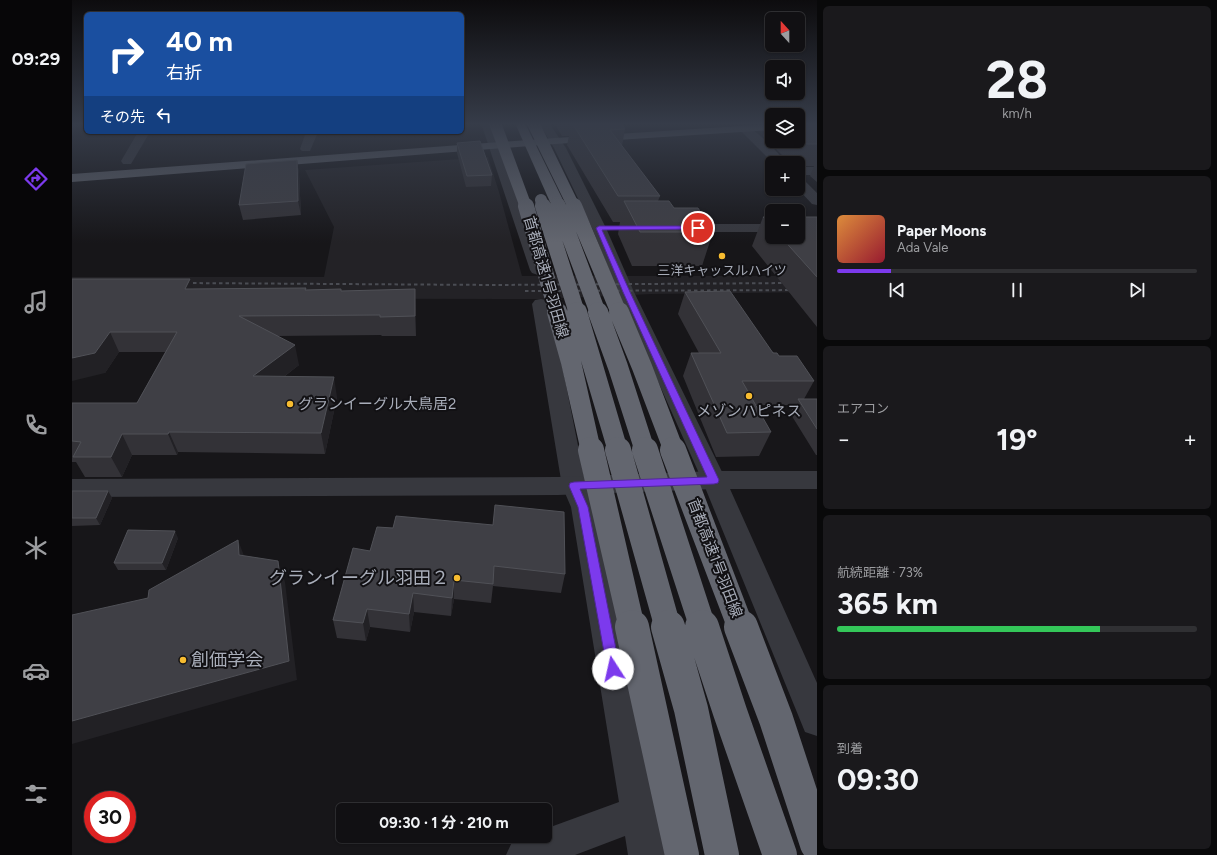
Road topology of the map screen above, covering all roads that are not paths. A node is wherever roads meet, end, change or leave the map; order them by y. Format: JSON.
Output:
{"nodes":[{"id":1,"x":223,"y":163,"type":"edge"},
{"id":2,"x":523,"y":163,"type":"edge"},
{"id":3,"x":525,"y":163,"type":"edge"},
{"id":4,"x":528,"y":163,"type":"edge"},
{"id":5,"x":532,"y":163,"type":"edge"},
{"id":6,"x":543,"y":163,"type":"edge"},
{"id":7,"x":546,"y":163,"type":"edge"},
{"id":8,"x":805,"y":171,"type":"edge"},
{"id":9,"x":817,"y":171,"type":"edge"},
{"id":10,"x":530,"y":172,"type":"dead end"},
{"id":11,"x":72,"y":178,"type":"edge"},
{"id":12,"x":805,"y":189,"type":"edge"},
{"id":13,"x":544,"y":196,"type":"junction"},
{"id":14,"x":817,"y":201,"type":"edge"},
{"id":15,"x":599,"y":228,"type":"junction"},
{"id":16,"x":616,"y":228,"type":"dead end"},
{"id":17,"x":671,"y":228,"type":"edge"},
{"id":18,"x":765,"y":228,"type":"edge"},
{"id":19,"x":538,"y":270,"type":"dead end"},
{"id":20,"x":541,"y":304,"type":"dead end"},
{"id":21,"x":714,"y":480,"type":"junction"},
{"id":22,"x":817,"y":480,"type":"edge"},
{"id":23,"x":574,"y":486,"type":"junction"},
{"id":24,"x":72,"y":488,"type":"edge"},
{"id":25,"x":817,"y":720,"type":"edge"},
{"id":26,"x":639,"y":813,"type":"junction"},
{"id":27,"x":817,"y":844,"type":"edge"},
{"id":28,"x":525,"y":855,"type":"edge"},
{"id":29,"x":648,"y":855,"type":"edge"},
{"id":30,"x":682,"y":855,"type":"edge"},
{"id":31,"x":722,"y":855,"type":"edge"},
{"id":32,"x":780,"y":855,"type":"edge"}],
"edges":[{"from":1,"to":11,"type":"highway"},
{"from":2,"to":30,"type":"highway","name":"首都高速1号羽田線","bridge":true},
{"from":3,"to":19,"type":"street"},
{"from":4,"to":10,"type":"highway"},
{"from":5,"to":13,"type":"highway"},
{"from":6,"to":27,"type":"highway","name":"首都高速1号羽田線","bridge":true},
{"from":7,"to":15,"type":"street"},
{"from":8,"to":9,"type":"street"},
{"from":12,"to":14,"type":"street"},
{"from":13,"to":31,"type":"highway","bridge":true},
{"from":13,"to":32,"type":"highway","bridge":true},
{"from":15,"to":16,"type":"street"},
{"from":15,"to":21,"type":"street"},
{"from":17,"to":18,"type":"street"},
{"from":20,"to":23,"type":"street"},
{"from":21,"to":22,"type":"street"},
{"from":21,"to":23,"type":"street"},
{"from":21,"to":25,"type":"street"},
{"from":23,"to":24,"type":"street"},
{"from":23,"to":26,"type":"street"},
{"from":26,"to":28,"type":"street"},
{"from":26,"to":29,"type":"street"}]}
